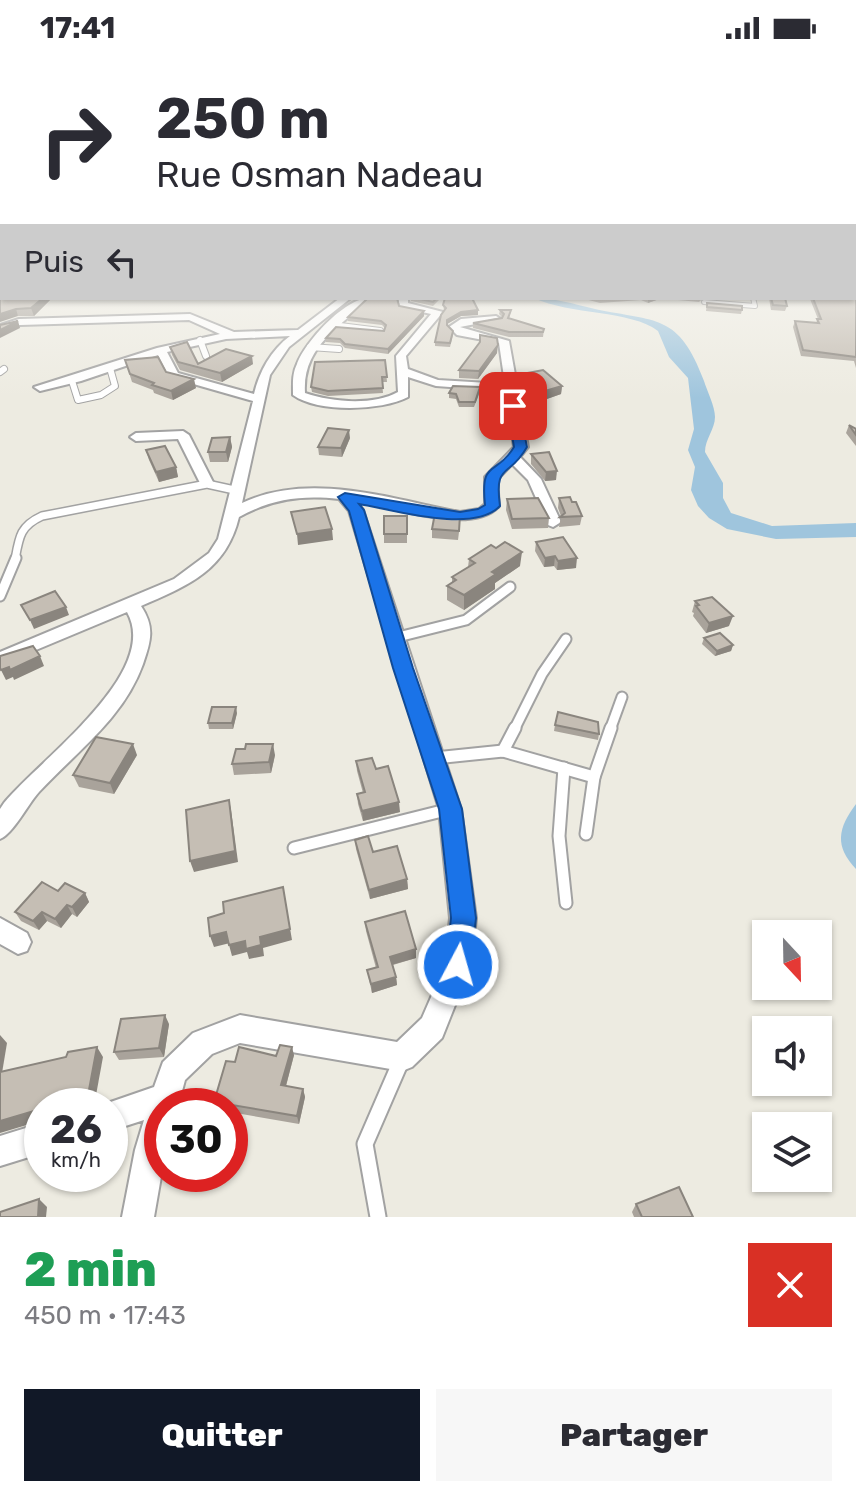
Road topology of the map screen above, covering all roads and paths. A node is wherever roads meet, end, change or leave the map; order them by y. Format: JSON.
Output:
{"nodes":[{"id":1,"x":343,"y":300,"type":"edge"},
{"id":2,"x":362,"y":300,"type":"edge"},
{"id":3,"x":403,"y":300,"type":"edge"},
{"id":4,"x":754,"y":300,"type":"edge"},
{"id":5,"x":704,"y":302,"type":"edge"},
{"id":6,"x":496,"y":319,"type":"edge"},
{"id":7,"x":312,"y":323,"type":"junction"},
{"id":8,"x":332,"y":325,"type":"junction"},
{"id":9,"x":0,"y":328,"type":"edge"},
{"id":10,"x":380,"y":331,"type":"edge"},
{"id":11,"x":299,"y":333,"type":"junction"},
{"id":12,"x":227,"y":336,"type":"junction"},
{"id":13,"x":200,"y":340,"type":"junction"},
{"id":14,"x":310,"y":347,"type":"junction"},
{"id":15,"x":339,"y":349,"type":"dead end"},
{"id":16,"x":161,"y":350,"type":"junction"},
{"id":17,"x":231,"y":352,"type":"edge"},
{"id":18,"x":206,"y":356,"type":"edge"},
{"id":19,"x":258,"y":359,"type":"dead end"},
{"id":20,"x":272,"y":362,"type":"junction"},
{"id":21,"x":110,"y":368,"type":"junction"},
{"id":22,"x":401,"y":370,"type":"junction"},
{"id":23,"x":72,"y":381,"type":"junction"},
{"id":24,"x":40,"y":387,"type":"dead end"},
{"id":25,"x":511,"y":388,"type":"junction"},
{"id":26,"x":259,"y":399,"type":"junction"},
{"id":27,"x":136,"y":437,"type":"dead end"},
{"id":28,"x":514,"y":459,"type":"junction"},
{"id":29,"x":207,"y":484,"type":"junction"},
{"id":30,"x":239,"y":491,"type":"junction"},
{"id":31,"x":345,"y":497,"type":"junction"},
{"id":32,"x":232,"y":515,"type":"junction"},
{"id":33,"x":553,"y":522,"type":"dead end"},
{"id":34,"x":510,"y":587,"type":"dead end"},
{"id":35,"x":0,"y":596,"type":"edge"},
{"id":36,"x":131,"y":604,"type":"junction"},
{"id":37,"x":394,"y":638,"type":"junction"},
{"id":38,"x":566,"y":639,"type":"dead end"},
{"id":39,"x":0,"y":659,"type":"edge"},
{"id":40,"x":622,"y":697,"type":"dead end"},
{"id":41,"x":503,"y":751,"type":"junction"},
{"id":42,"x":431,"y":758,"type":"junction"},
{"id":43,"x":564,"y":768,"type":"junction"},
{"id":44,"x":594,"y":777,"type":"junction"},
{"id":45,"x":450,"y":809,"type":"junction"},
{"id":46,"x":0,"y":829,"type":"edge"},
{"id":47,"x":586,"y":834,"type":"dead end"},
{"id":48,"x":294,"y":848,"type":"dead end"},
{"id":49,"x":566,"y":903,"type":"dead end"},
{"id":50,"x":402,"y":1057,"type":"junction"},
{"id":51,"x":168,"y":1088,"type":"edge"},
{"id":52,"x":24,"y":1144,"type":"edge"},
{"id":53,"x":0,"y":1151,"type":"edge"},
{"id":54,"x":144,"y":1184,"type":"edge"},
{"id":55,"x":138,"y":1217,"type":"edge"},
{"id":56,"x":378,"y":1217,"type":"edge"}],
"edges":[{"from":1,"to":7,"type":"street"},
{"from":2,"to":8,"type":"street"},
{"from":3,"to":22,"type":"street"},
{"from":4,"to":5,"type":"lane"},
{"from":6,"to":25,"type":"street"},
{"from":7,"to":8,"type":"street"},
{"from":7,"to":11,"type":"street"},
{"from":8,"to":10,"type":"lane"},
{"from":8,"to":14,"type":"street"},
{"from":9,"to":12,"type":"street"},
{"from":11,"to":12,"type":"street"},
{"from":11,"to":20,"type":"street"},
{"from":12,"to":13,"type":"street"},
{"from":12,"to":17,"type":"street"},
{"from":13,"to":16,"type":"street"},
{"from":13,"to":18,"type":"lane"},
{"from":14,"to":15,"type":"lane"},
{"from":14,"to":22,"type":"street"},
{"from":16,"to":21,"type":"street"},
{"from":16,"to":26,"type":"street"},
{"from":19,"to":20,"type":"street"},
{"from":20,"to":26,"type":"street"},
{"from":21,"to":23,"type":"street"},
{"from":21,"to":23,"type":"lane"},
{"from":22,"to":25,"type":"street"},
{"from":23,"to":24,"type":"street"},
{"from":25,"to":28,"type":"street"},
{"from":26,"to":30,"type":"street"},
{"from":27,"to":29,"type":"street"},
{"from":28,"to":31,"type":"street"},
{"from":28,"to":33,"type":"street"},
{"from":29,"to":30,"type":"lane"},
{"from":29,"to":35,"type":"lane"},
{"from":30,"to":32,"type":"street"},
{"from":31,"to":32,"type":"street"},
{"from":31,"to":37,"type":"street"},
{"from":32,"to":36,"type":"street"},
{"from":34,"to":37,"type":"lane"},
{"from":36,"to":39,"type":"street"},
{"from":36,"to":46,"type":"street"},
{"from":37,"to":42,"type":"street"},
{"from":38,"to":41,"type":"lane"},
{"from":40,"to":44,"type":"lane"},
{"from":41,"to":42,"type":"lane"},
{"from":41,"to":43,"type":"lane"},
{"from":42,"to":45,"type":"street"},
{"from":43,"to":44,"type":"lane"},
{"from":43,"to":49,"type":"lane"},
{"from":44,"to":47,"type":"lane"},
{"from":45,"to":48,"type":"lane"},
{"from":45,"to":50,"type":"street"},
{"from":50,"to":51,"type":"street"},
{"from":50,"to":56,"type":"lane"},
{"from":52,"to":53,"type":"street"},
{"from":54,"to":55,"type":"street"}]}
